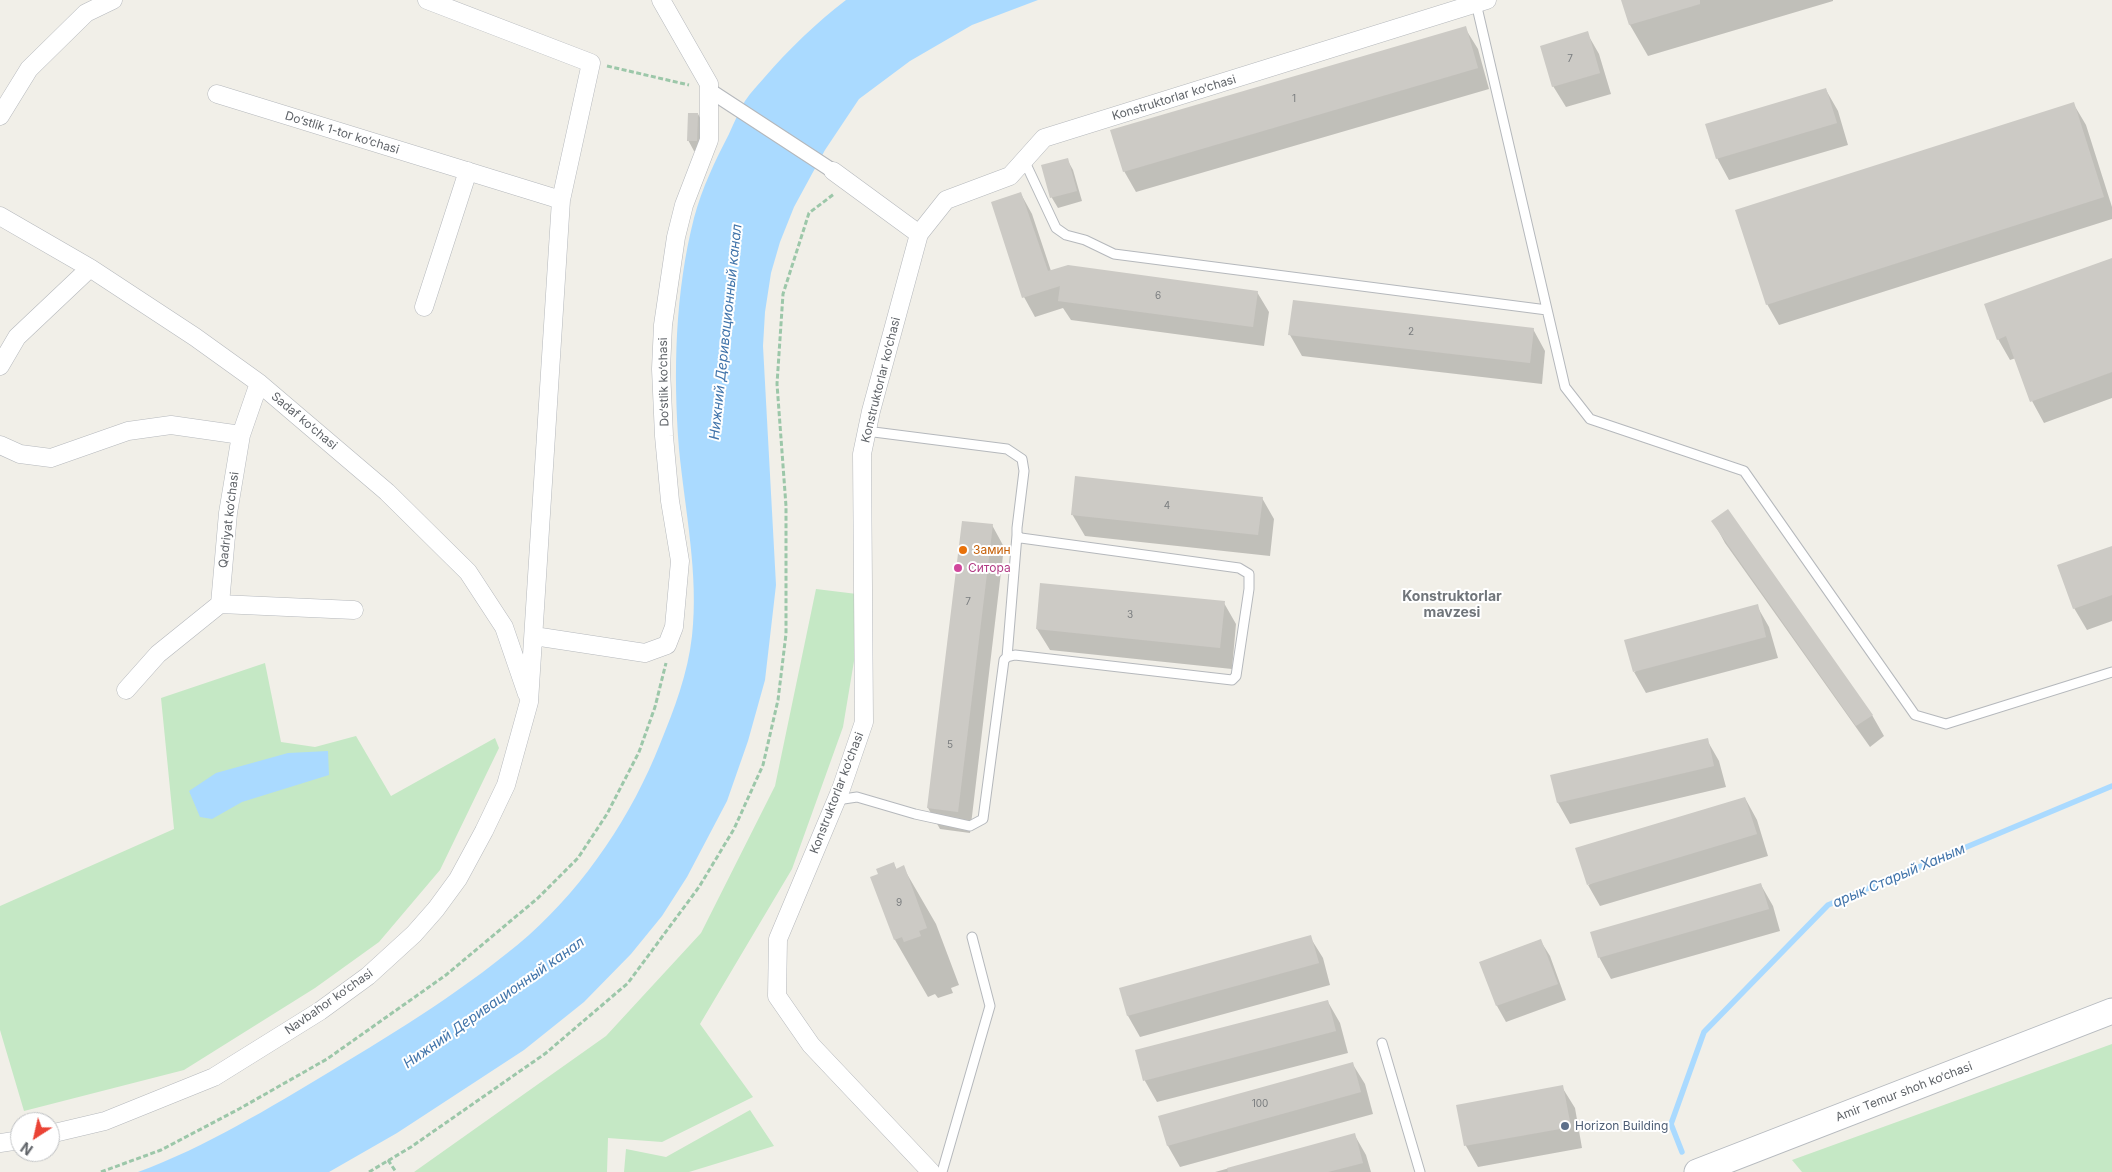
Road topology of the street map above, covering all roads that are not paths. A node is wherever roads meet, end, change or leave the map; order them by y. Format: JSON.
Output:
{"nodes":[{"id":1,"x":113,"y":0,"type":"edge"},
{"id":2,"x":427,"y":0,"type":"edge"},
{"id":3,"x":661,"y":0,"type":"edge"},
{"id":4,"x":1482,"y":2,"type":"edge"},
{"id":5,"x":709,"y":90,"type":"junction"},
{"id":6,"x":216,"y":94,"type":"dead end"},
{"id":7,"x":0,"y":116,"type":"edge"},
{"id":8,"x":1024,"y":160,"type":"junction"},
{"id":9,"x":468,"y":171,"type":"junction"},
{"id":10,"x":833,"y":171,"type":"joint"},
{"id":11,"x":561,"y":200,"type":"junction"},
{"id":12,"x":0,"y":216,"type":"edge"},
{"id":13,"x":919,"y":234,"type":"junction"},
{"id":14,"x":90,"y":268,"type":"junction"},
{"id":15,"x":424,"y":307,"type":"dead end"},
{"id":16,"x":1547,"y":310,"type":"junction"},
{"id":17,"x":0,"y":366,"type":"edge"},
{"id":18,"x":259,"y":383,"type":"junction"},
{"id":19,"x":866,"y":431,"type":"junction"},
{"id":20,"x":241,"y":435,"type":"junction"},
{"id":21,"x":0,"y":445,"type":"edge"},
{"id":22,"x":1017,"y":535,"type":"junction"},
{"id":23,"x":220,"y":604,"type":"junction"},
{"id":24,"x":354,"y":610,"type":"dead end"},
{"id":25,"x":534,"y":636,"type":"junction"},
{"id":26,"x":1007,"y":657,"type":"junction"},
{"id":27,"x":2112,"y":672,"type":"edge"},
{"id":28,"x":126,"y":690,"type":"dead end"},
{"id":29,"x":530,"y":702,"type":"junction"},
{"id":30,"x":837,"y":800,"type":"junction"},
{"id":31,"x":972,"y":937,"type":"dead end"},
{"id":32,"x":2112,"y":1012,"type":"edge"},
{"id":33,"x":1382,"y":1044,"type":"dead end"},
{"id":34,"x":60,"y":1132,"type":"edge"},
{"id":35,"x":1712,"y":1168,"type":"edge"},
{"id":36,"x":931,"y":1172,"type":"edge"},
{"id":37,"x":942,"y":1172,"type":"edge"},
{"id":38,"x":1420,"y":1172,"type":"edge"},
{"id":39,"x":1751,"y":1172,"type":"edge"}],
"edges":[{"from":1,"to":7,"type":"street"},
{"from":2,"to":11,"type":"street"},
{"from":3,"to":5,"type":"street","name":"Do‘stlik ko‘chasi"},
{"from":4,"to":8,"type":"street","name":"Konstruktorlar ko‘chasi"},
{"from":4,"to":16,"type":"lane"},
{"from":5,"to":10,"type":"street"},
{"from":5,"to":25,"type":"street","name":"Do‘stlik ko‘chasi"},
{"from":6,"to":9,"type":"street","name":"Do‘stlik 1-tor ko‘chasi"},
{"from":8,"to":13,"type":"street","name":"Konstruktorlar ko‘chasi"},
{"from":8,"to":16,"type":"lane"},
{"from":9,"to":11,"type":"street","name":"Do‘stlik 1-tor ko‘chasi"},
{"from":9,"to":15,"type":"street"},
{"from":10,"to":13,"type":"street"},
{"from":11,"to":25,"type":"street"},
{"from":12,"to":14,"type":"street","name":"Sadaf ko‘chasi"},
{"from":13,"to":19,"type":"street","name":"Konstruktorlar ko‘chasi"},
{"from":14,"to":17,"type":"street"},
{"from":14,"to":18,"type":"street","name":"Sadaf ko‘chasi"},
{"from":16,"to":27,"type":"lane"},
{"from":18,"to":20,"type":"street","name":"Qadriyat ko‘chasi"},
{"from":18,"to":29,"type":"street","name":"Sadaf ko‘chasi"},
{"from":19,"to":22,"type":"lane"},
{"from":19,"to":30,"type":"street","name":"Konstruktorlar ko‘chasi"},
{"from":20,"to":21,"type":"street"},
{"from":20,"to":23,"type":"street","name":"Qadriyat ko‘chasi"},
{"from":22,"to":26,"type":"lane"},
{"from":22,"to":26,"type":"lane"},
{"from":23,"to":24,"type":"street"},
{"from":23,"to":28,"type":"street"},
{"from":25,"to":29,"type":"street"},
{"from":26,"to":30,"type":"lane"},
{"from":29,"to":34,"type":"street","name":"Navbahor ko‘chasi"},
{"from":30,"to":36,"type":"street","name":"Konstruktorlar ko‘chasi"},
{"from":31,"to":37,"type":"lane"},
{"from":32,"to":35,"type":"main road","name":"Amir Temur shoh ko‘chasi"},
{"from":33,"to":38,"type":"lane"},
{"from":35,"to":39,"type":"main road"}]}
